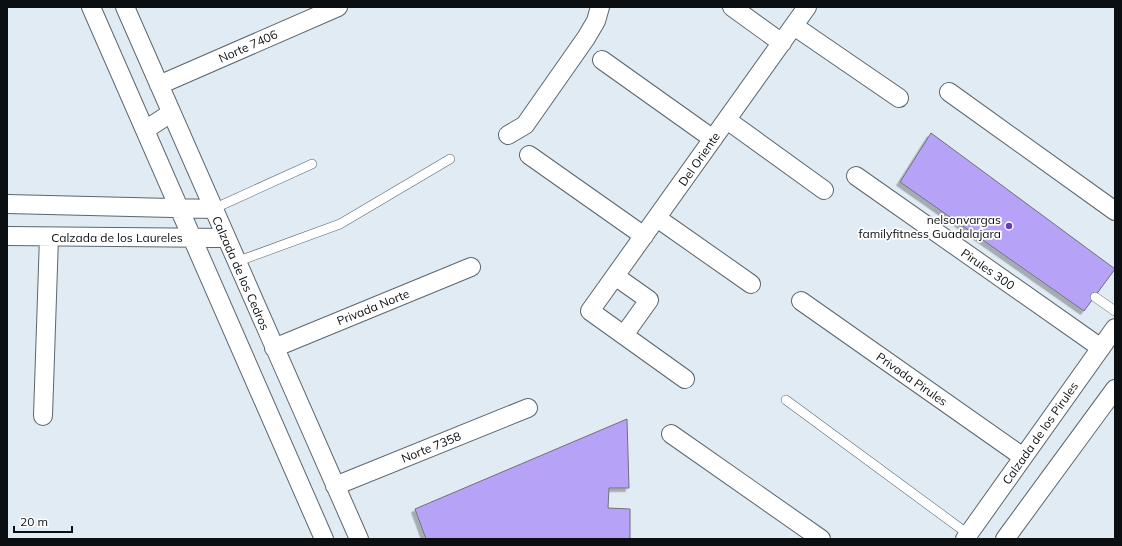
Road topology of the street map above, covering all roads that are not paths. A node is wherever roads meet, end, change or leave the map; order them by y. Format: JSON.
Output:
{"nodes":[{"id":1,"x":91,"y":7,"type":"edge"},
{"id":2,"x":125,"y":7,"type":"edge"},
{"id":3,"x":338,"y":7,"type":"edge"},
{"id":4,"x":600,"y":7,"type":"edge"},
{"id":5,"x":732,"y":7,"type":"edge"},
{"id":6,"x":807,"y":7,"type":"edge"},
{"id":7,"x":794,"y":26,"type":"junction"},
{"id":8,"x":782,"y":43,"type":"junction"},
{"id":9,"x":602,"y":60,"type":"dead end"},
{"id":10,"x":159,"y":85,"type":"junction"},
{"id":11,"x":949,"y":92,"type":"dead end"},
{"id":12,"x":899,"y":98,"type":"dead end"},
{"id":13,"x":171,"y":113,"type":"junction"},
{"id":14,"x":727,"y":120,"type":"junction"},
{"id":15,"x":145,"y":130,"type":"junction"},
{"id":16,"x":508,"y":135,"type":"dead end"},
{"id":17,"x":713,"y":139,"type":"junction"},
{"id":18,"x":529,"y":155,"type":"dead end"},
{"id":19,"x":450,"y":158,"type":"dead end"},
{"id":20,"x":312,"y":164,"type":"dead end"},
{"id":21,"x":856,"y":176,"type":"dead end"},
{"id":22,"x":824,"y":190,"type":"dead end"},
{"id":23,"x":7,"y":204,"type":"edge"},
{"id":24,"x":178,"y":208,"type":"junction"},
{"id":25,"x":213,"y":209,"type":"junction"},
{"id":26,"x":1115,"y":210,"type":"edge"},
{"id":27,"x":657,"y":218,"type":"junction"},
{"id":28,"x":7,"y":236,"type":"edge"},
{"id":29,"x":644,"y":236,"type":"junction"},
{"id":30,"x":49,"y":237,"type":"junction"},
{"id":31,"x":192,"y":238,"type":"junction"},
{"id":32,"x":226,"y":238,"type":"junction"},
{"id":33,"x":236,"y":262,"type":"junction"},
{"id":34,"x":471,"y":267,"type":"dead end"},
{"id":35,"x":615,"y":276,"type":"junction"},
{"id":36,"x":751,"y":284,"type":"dead end"},
{"id":37,"x":1095,"y":297,"type":"dead end"},
{"id":38,"x":801,"y":301,"type":"dead end"},
{"id":39,"x":1115,"y":311,"type":"edge"},
{"id":40,"x":1115,"y":328,"type":"edge"},
{"id":41,"x":624,"y":335,"type":"junction"},
{"id":42,"x":274,"y":348,"type":"junction"},
{"id":43,"x":1101,"y":348,"type":"junction"},
{"id":44,"x":684,"y":378,"type":"dead end"},
{"id":45,"x":1115,"y":389,"type":"edge"},
{"id":46,"x":786,"y":400,"type":"dead end"},
{"id":47,"x":528,"y":408,"type":"dead end"},
{"id":48,"x":43,"y":416,"type":"dead end"},
{"id":49,"x":671,"y":434,"type":"dead end"},
{"id":50,"x":1023,"y":457,"type":"junction"},
{"id":51,"x":335,"y":486,"type":"junction"},
{"id":52,"x":966,"y":537,"type":"edge"},
{"id":53,"x":324,"y":539,"type":"edge"},
{"id":54,"x":359,"y":539,"type":"edge"},
{"id":55,"x":821,"y":539,"type":"edge"},
{"id":56,"x":1005,"y":539,"type":"edge"}],
"edges":[{"from":1,"to":15,"type":"street"},
{"from":2,"to":10,"type":"street","name":"Calzada de los Cedros"},
{"from":3,"to":10,"type":"street","name":"Norte 7406"},
{"from":4,"to":16,"type":"street"},
{"from":5,"to":8,"type":"street"},
{"from":6,"to":7,"type":"street","name":"Del Oriente"},
{"from":7,"to":8,"type":"street","name":"Del Oriente"},
{"from":7,"to":12,"type":"street"},
{"from":8,"to":14,"type":"street","name":"Del Oriente"},
{"from":9,"to":17,"type":"street"},
{"from":10,"to":13,"type":"street","name":"Calzada de los Cedros"},
{"from":11,"to":26,"type":"street"},
{"from":13,"to":15,"type":"street"},
{"from":13,"to":25,"type":"street","name":"Calzada de los Cedros"},
{"from":14,"to":17,"type":"street","name":"Del Oriente"},
{"from":14,"to":22,"type":"street"},
{"from":15,"to":24,"type":"street"},
{"from":17,"to":27,"type":"street","name":"Del Oriente"},
{"from":18,"to":29,"type":"street"},
{"from":19,"to":33,"type":"lane"},
{"from":20,"to":25,"type":"lane"},
{"from":21,"to":43,"type":"street","name":"Pirules 300"},
{"from":23,"to":24,"type":"street"},
{"from":24,"to":25,"type":"street"},
{"from":24,"to":31,"type":"street"},
{"from":25,"to":32,"type":"street","name":"Calzada de los Cedros"},
{"from":27,"to":29,"type":"street","name":"Del Oriente"},
{"from":27,"to":36,"type":"street"},
{"from":28,"to":30,"type":"street","name":"Calzada de los Laureles"},
{"from":29,"to":35,"type":"street","name":"Del Oriente"},
{"from":30,"to":31,"type":"street","name":"Calzada de los Laureles"},
{"from":30,"to":48,"type":"street"},
{"from":31,"to":32,"type":"street","name":"Calzada de los Laureles"},
{"from":31,"to":53,"type":"street"},
{"from":32,"to":33,"type":"street","name":"Calzada de los Cedros"},
{"from":33,"to":42,"type":"street","name":"Calzada de los Cedros"},
{"from":34,"to":42,"type":"street","name":"Privada Norte"},
{"from":35,"to":41,"type":"street","name":"Del Oriente"},
{"from":35,"to":41,"type":"street"},
{"from":37,"to":39,"type":"lane"},
{"from":38,"to":50,"type":"street","name":"Privada Pirules"},
{"from":40,"to":43,"type":"street","name":"Calzada de los Pirules"},
{"from":41,"to":44,"type":"street"},
{"from":42,"to":51,"type":"street","name":"Calzada de los Cedros"},
{"from":43,"to":50,"type":"street","name":"Calzada de los Pirules"},
{"from":45,"to":56,"type":"street"},
{"from":46,"to":52,"type":"lane"},
{"from":47,"to":51,"type":"street","name":"Norte 7358"},
{"from":49,"to":55,"type":"street"},
{"from":50,"to":52,"type":"street","name":"Calzada de los Pirules"},
{"from":51,"to":54,"type":"street","name":"Calzada de los Cedros"}]}
